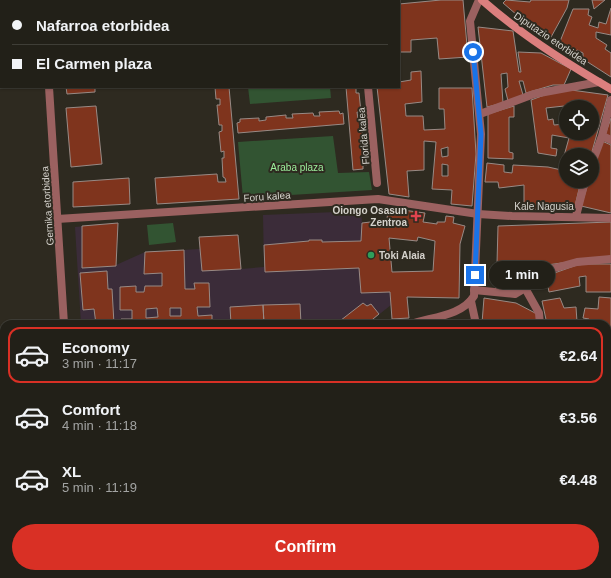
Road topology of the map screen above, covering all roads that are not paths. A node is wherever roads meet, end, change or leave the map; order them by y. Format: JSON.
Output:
{"nodes":[{"id":1,"x":359,"y":0,"type":"edge"},
{"id":2,"x":363,"y":0,"type":"edge"},
{"id":3,"x":478,"y":0,"type":"edge"},
{"id":4,"x":482,"y":0,"type":"edge"},
{"id":5,"x":599,"y":82,"type":"junction"},
{"id":6,"x":49,"y":88,"type":"edge"},
{"id":7,"x":368,"y":88,"type":"edge"},
{"id":8,"x":611,"y":89,"type":"edge"},
{"id":9,"x":611,"y":100,"type":"edge"},
{"id":10,"x":480,"y":114,"type":"junction"},
{"id":11,"x":602,"y":136,"type":"junction"},
{"id":12,"x":611,"y":140,"type":"edge"},
{"id":13,"x":598,"y":148,"type":"edge"},
{"id":14,"x":377,"y":183,"type":"dead end"},
{"id":15,"x":583,"y":188,"type":"edge"},
{"id":16,"x":478,"y":214,"type":"junction"},
{"id":17,"x":576,"y":216,"type":"junction"},
{"id":18,"x":611,"y":218,"type":"edge"},
{"id":19,"x":57,"y":219,"type":"junction"},
{"id":20,"x":611,"y":259,"type":"edge"},
{"id":21,"x":525,"y":288,"type":"junction"},
{"id":22,"x":474,"y":290,"type":"junction"},
{"id":23,"x":471,"y":301,"type":"junction"},
{"id":24,"x":64,"y":320,"type":"edge"},
{"id":25,"x":424,"y":320,"type":"edge"},
{"id":26,"x":475,"y":320,"type":"edge"},
{"id":27,"x":539,"y":320,"type":"edge"}],
"edges":[{"from":1,"to":2,"type":"street"},
{"from":3,"to":10,"type":"street"},
{"from":4,"to":5,"type":"main road","name":"Diputazio etorbidea"},
{"from":5,"to":8,"type":"main road","name":"Diputazio etorbidea"},
{"from":5,"to":10,"type":"street"},
{"from":6,"to":19,"type":"street","name":"Gernika etorbidea"},
{"from":7,"to":14,"type":"street","name":"Florida kalea"},
{"from":9,"to":11,"type":"street"},
{"from":10,"to":16,"type":"street"},
{"from":11,"to":12,"type":"street"},
{"from":11,"to":13,"type":"street"},
{"from":15,"to":17,"type":"street"},
{"from":16,"to":17,"type":"street","name":"Kale Nagusia"},
{"from":16,"to":19,"type":"street","name":"Foru kalea"},
{"from":16,"to":22,"type":"street"},
{"from":17,"to":18,"type":"street","name":"Kale Nagusia"},
{"from":19,"to":24,"type":"street","name":"Gernika etorbidea"},
{"from":20,"to":21,"type":"street"},
{"from":21,"to":22,"type":"street"},
{"from":21,"to":27,"type":"street"},
{"from":22,"to":23,"type":"street"},
{"from":23,"to":25,"type":"street"},
{"from":23,"to":26,"type":"street"}]}
